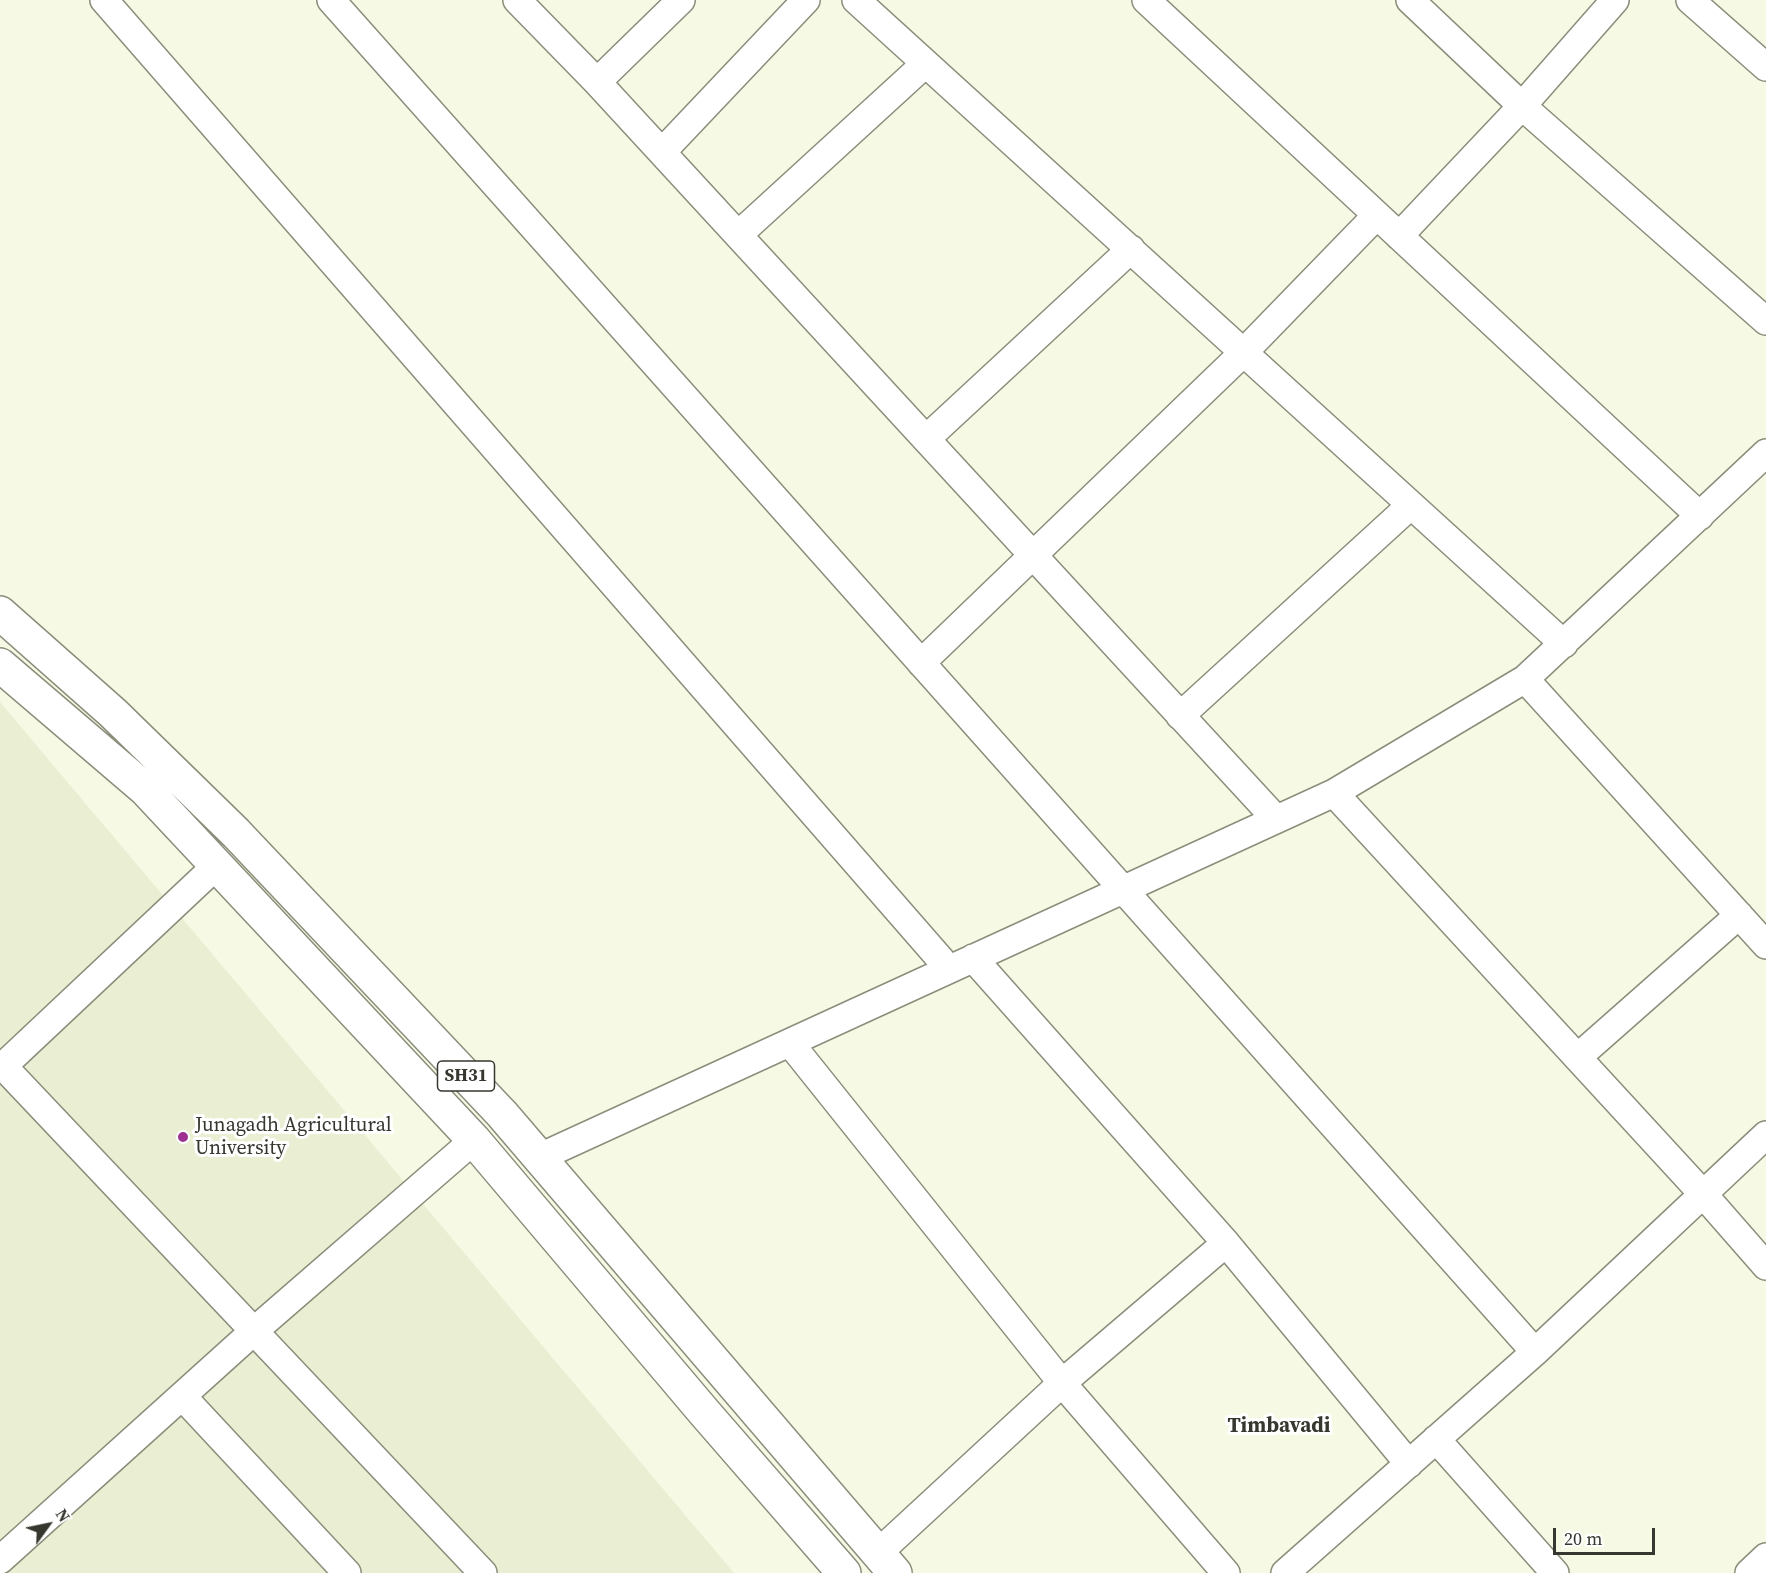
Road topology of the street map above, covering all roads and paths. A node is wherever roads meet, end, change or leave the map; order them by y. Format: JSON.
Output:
{"nodes":[{"id":1,"x":105,"y":0,"type":"edge"},
{"id":2,"x":331,"y":0,"type":"edge"},
{"id":3,"x":517,"y":0,"type":"edge"},
{"id":4,"x":681,"y":0,"type":"edge"},
{"id":5,"x":806,"y":0,"type":"edge"},
{"id":6,"x":856,"y":0,"type":"edge"},
{"id":7,"x":1146,"y":0,"type":"edge"},
{"id":8,"x":1410,"y":0,"type":"edge"},
{"id":9,"x":1615,"y":0,"type":"edge"},
{"id":10,"x":1690,"y":0,"type":"edge"},
{"id":11,"x":925,"y":64,"type":"junction"},
{"id":12,"x":1766,"y":68,"type":"edge"},
{"id":13,"x":597,"y":82,"type":"junction"},
{"id":14,"x":1522,"y":105,"type":"junction"},
{"id":15,"x":662,"y":152,"type":"junction"},
{"id":16,"x":1377,"y":215,"type":"junction"},
{"id":17,"x":738,"y":235,"type":"junction"},
{"id":18,"x":1399,"y":236,"type":"junction"},
{"id":19,"x":1131,"y":249,"type":"junction"},
{"id":20,"x":1766,"y":321,"type":"edge"},
{"id":21,"x":1243,"y":353,"type":"junction"},
{"id":22,"x":926,"y":439,"type":"junction"},
{"id":23,"x":1766,"y":453,"type":"edge"},
{"id":24,"x":1411,"y":505,"type":"junction"},
{"id":25,"x":1700,"y":516,"type":"junction"},
{"id":26,"x":1032,"y":555,"type":"junction"},
{"id":27,"x":0,"y":613,"type":"edge"},
{"id":28,"x":1564,"y":644,"type":"junction"},
{"id":29,"x":921,"y":663,"type":"junction"},
{"id":30,"x":0,"y":665,"type":"edge"},
{"id":31,"x":1525,"y":679,"type":"junction"},
{"id":32,"x":1180,"y":716,"type":"junction"},
{"id":33,"x":1334,"y":793,"type":"junction"},
{"id":34,"x":1276,"y":819,"type":"junction"},
{"id":35,"x":217,"y":865,"type":"junction"},
{"id":36,"x":1123,"y":889,"type":"junction"},
{"id":37,"x":1739,"y":915,"type":"junction"},
{"id":38,"x":1766,"y":945,"type":"edge"},
{"id":39,"x":961,"y":963,"type":"junction"},
{"id":40,"x":790,"y":1043,"type":"junction"},
{"id":41,"x":1578,"y":1057,"type":"junction"},
{"id":42,"x":1,"y":1068,"type":"edge"},
{"id":43,"x":1766,"y":1135,"type":"edge"},
{"id":44,"x":474,"y":1140,"type":"junction"},
{"id":45,"x":538,"y":1158,"type":"junction"},
{"id":46,"x":1704,"y":1194,"type":"junction"},
{"id":47,"x":1226,"y":1243,"type":"junction"},
{"id":48,"x":1766,"y":1266,"type":"edge"},
{"id":49,"x":254,"y":1331,"type":"junction"},
{"id":50,"x":1534,"y":1352,"type":"junction"},
{"id":51,"x":1062,"y":1383,"type":"junction"},
{"id":52,"x":182,"y":1396,"type":"junction"},
{"id":53,"x":1436,"y":1439,"type":"junction"},
{"id":54,"x":1409,"y":1464,"type":"junction"},
{"id":55,"x":1766,"y":1557,"type":"edge"},
{"id":56,"x":0,"y":1560,"type":"edge"},
{"id":57,"x":886,"y":1563,"type":"edge"},
{"id":58,"x":347,"y":1573,"type":"edge"},
{"id":59,"x":483,"y":1573,"type":"edge"},
{"id":60,"x":844,"y":1573,"type":"edge"},
{"id":61,"x":1227,"y":1573,"type":"edge"},
{"id":62,"x":1286,"y":1573,"type":"edge"},
{"id":63,"x":1555,"y":1573,"type":"edge"},
{"id":64,"x":1749,"y":1573,"type":"edge"}],
"edges":[{"from":1,"to":39,"type":"street"},
{"from":2,"to":29,"type":"street"},
{"from":3,"to":13,"type":"street"},
{"from":4,"to":13,"type":"street"},
{"from":5,"to":15,"type":"street"},
{"from":6,"to":11,"type":"street"},
{"from":7,"to":16,"type":"street"},
{"from":8,"to":14,"type":"street"},
{"from":9,"to":14,"type":"street"},
{"from":10,"to":12,"type":"street"},
{"from":11,"to":17,"type":"street"},
{"from":11,"to":19,"type":"street"},
{"from":13,"to":15,"type":"street"},
{"from":14,"to":18,"type":"street"},
{"from":14,"to":20,"type":"street"},
{"from":15,"to":17,"type":"street"},
{"from":16,"to":18,"type":"street"},
{"from":16,"to":21,"type":"street"},
{"from":17,"to":22,"type":"street"},
{"from":18,"to":25,"type":"street"},
{"from":19,"to":21,"type":"street"},
{"from":19,"to":22,"type":"street"},
{"from":21,"to":24,"type":"street"},
{"from":21,"to":26,"type":"street"},
{"from":22,"to":26,"type":"street"},
{"from":23,"to":25,"type":"street"},
{"from":24,"to":28,"type":"street"},
{"from":24,"to":32,"type":"street"},
{"from":25,"to":28,"type":"street"},
{"from":26,"to":29,"type":"street"},
{"from":26,"to":32,"type":"street"},
{"from":27,"to":45,"type":"main road","number":"SH31"},
{"from":28,"to":31,"type":"street"},
{"from":29,"to":36,"type":"street"},
{"from":30,"to":35,"type":"main road"},
{"from":31,"to":33,"type":"street"},
{"from":31,"to":37,"type":"street"},
{"from":32,"to":34,"type":"street"},
{"from":33,"to":34,"type":"street"},
{"from":33,"to":41,"type":"street"},
{"from":34,"to":36,"type":"street"},
{"from":35,"to":42,"type":"street"},
{"from":35,"to":44,"type":"main road"},
{"from":36,"to":39,"type":"street"},
{"from":36,"to":50,"type":"street"},
{"from":37,"to":38,"type":"street"},
{"from":37,"to":41,"type":"street"},
{"from":39,"to":40,"type":"street"},
{"from":39,"to":47,"type":"street"},
{"from":40,"to":45,"type":"street"},
{"from":40,"to":51,"type":"street"},
{"from":41,"to":46,"type":"street"},
{"from":42,"to":49,"type":"street"},
{"from":43,"to":46,"type":"street"},
{"from":44,"to":49,"type":"street"},
{"from":44,"to":60,"type":"main road"},
{"from":45,"to":57,"type":"main road","number":"SH31"},
{"from":46,"to":48,"type":"street"},
{"from":46,"to":50,"type":"street"},
{"from":47,"to":51,"type":"street"},
{"from":47,"to":54,"type":"street"},
{"from":49,"to":52,"type":"street"},
{"from":49,"to":59,"type":"street"},
{"from":50,"to":53,"type":"street"},
{"from":51,"to":57,"type":"street"},
{"from":51,"to":61,"type":"street"},
{"from":52,"to":56,"type":"street"},
{"from":52,"to":58,"type":"street"},
{"from":53,"to":54,"type":"street"},
{"from":53,"to":63,"type":"street"},
{"from":54,"to":62,"type":"street"},
{"from":55,"to":64,"type":"street"}]}
